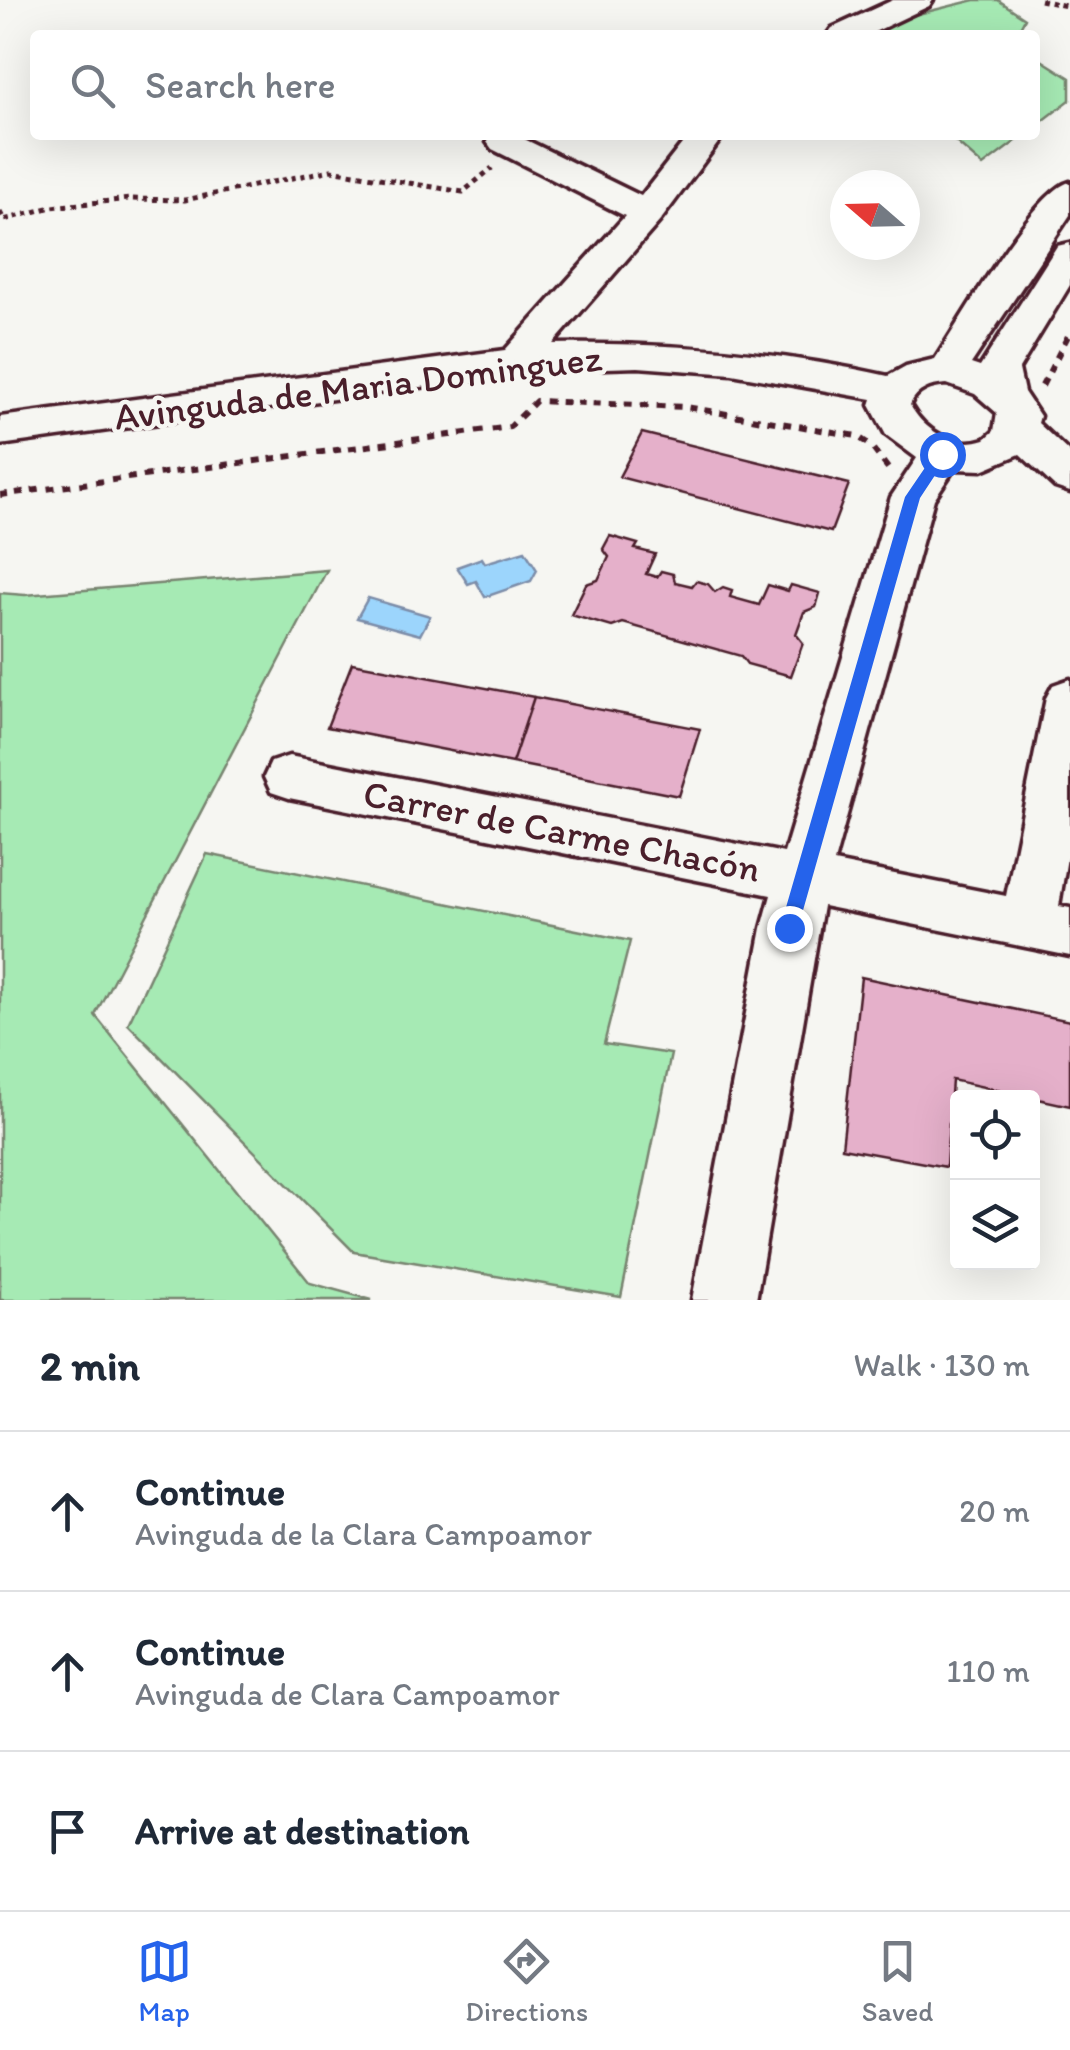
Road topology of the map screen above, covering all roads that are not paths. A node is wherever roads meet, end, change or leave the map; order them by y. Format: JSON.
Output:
{"nodes":[{"id":1,"x":918,"y":0,"type":"edge"},
{"id":2,"x":854,"y":30,"type":"edge"},
{"id":3,"x":703,"y":140,"type":"edge"},
{"id":4,"x":517,"y":149,"type":"road end"},
{"id":5,"x":1070,"y":194,"type":"edge"},
{"id":6,"x":647,"y":212,"type":"junction"},
{"id":7,"x":1070,"y":254,"type":"edge"},
{"id":8,"x":578,"y":291,"type":"junction"},
{"id":9,"x":638,"y":355,"type":"junction"},
{"id":10,"x":517,"y":361,"type":"junction"},
{"id":11,"x":946,"y":372,"type":"junction"},
{"id":12,"x":894,"y":404,"type":"junction"},
{"id":13,"x":0,"y":432,"type":"edge"},
{"id":14,"x":1033,"y":437,"type":"edge"},
{"id":15,"x":942,"y":454,"type":"junction"},
{"id":16,"x":0,"y":455,"type":"edge"},
{"id":17,"x":1070,"y":698,"type":"edge"},
{"id":18,"x":288,"y":776,"type":"dead end"},
{"id":19,"x":802,"y":879,"type":"junction"},
{"id":20,"x":1049,"y":928,"type":"edge"},
{"id":21,"x":724,"y":1300,"type":"edge"}],
"edges":[{"from":1,"to":2,"type":"street"},
{"from":3,"to":6,"type":"street"},
{"from":4,"to":6,"type":"street"},
{"from":5,"to":11,"type":"street"},
{"from":6,"to":8,"type":"street"},
{"from":7,"to":14,"type":"street"},
{"from":8,"to":9,"type":"street"},
{"from":8,"to":10,"type":"street"},
{"from":9,"to":10,"type":"street","name":"Avinguda de Maria Dominguez"},
{"from":9,"to":12,"type":"street","name":"Avinguda de Maria Dominguez"},
{"from":10,"to":13,"type":"street","name":"Avinguda de Maria Dominguez"},
{"from":11,"to":12,"type":"street"},
{"from":11,"to":14,"type":"street"},
{"from":12,"to":15,"type":"street"},
{"from":12,"to":16,"type":"street","name":"Avinguda de Maria Dominguez"},
{"from":14,"to":15,"type":"street"},
{"from":15,"to":19,"type":"street"},
{"from":17,"to":20,"type":"street"},
{"from":18,"to":19,"type":"street","name":"Carrer de Carme Chacón"},
{"from":19,"to":20,"type":"street","name":"Carrer de Carme Chacón"},
{"from":19,"to":21,"type":"street"}]}
